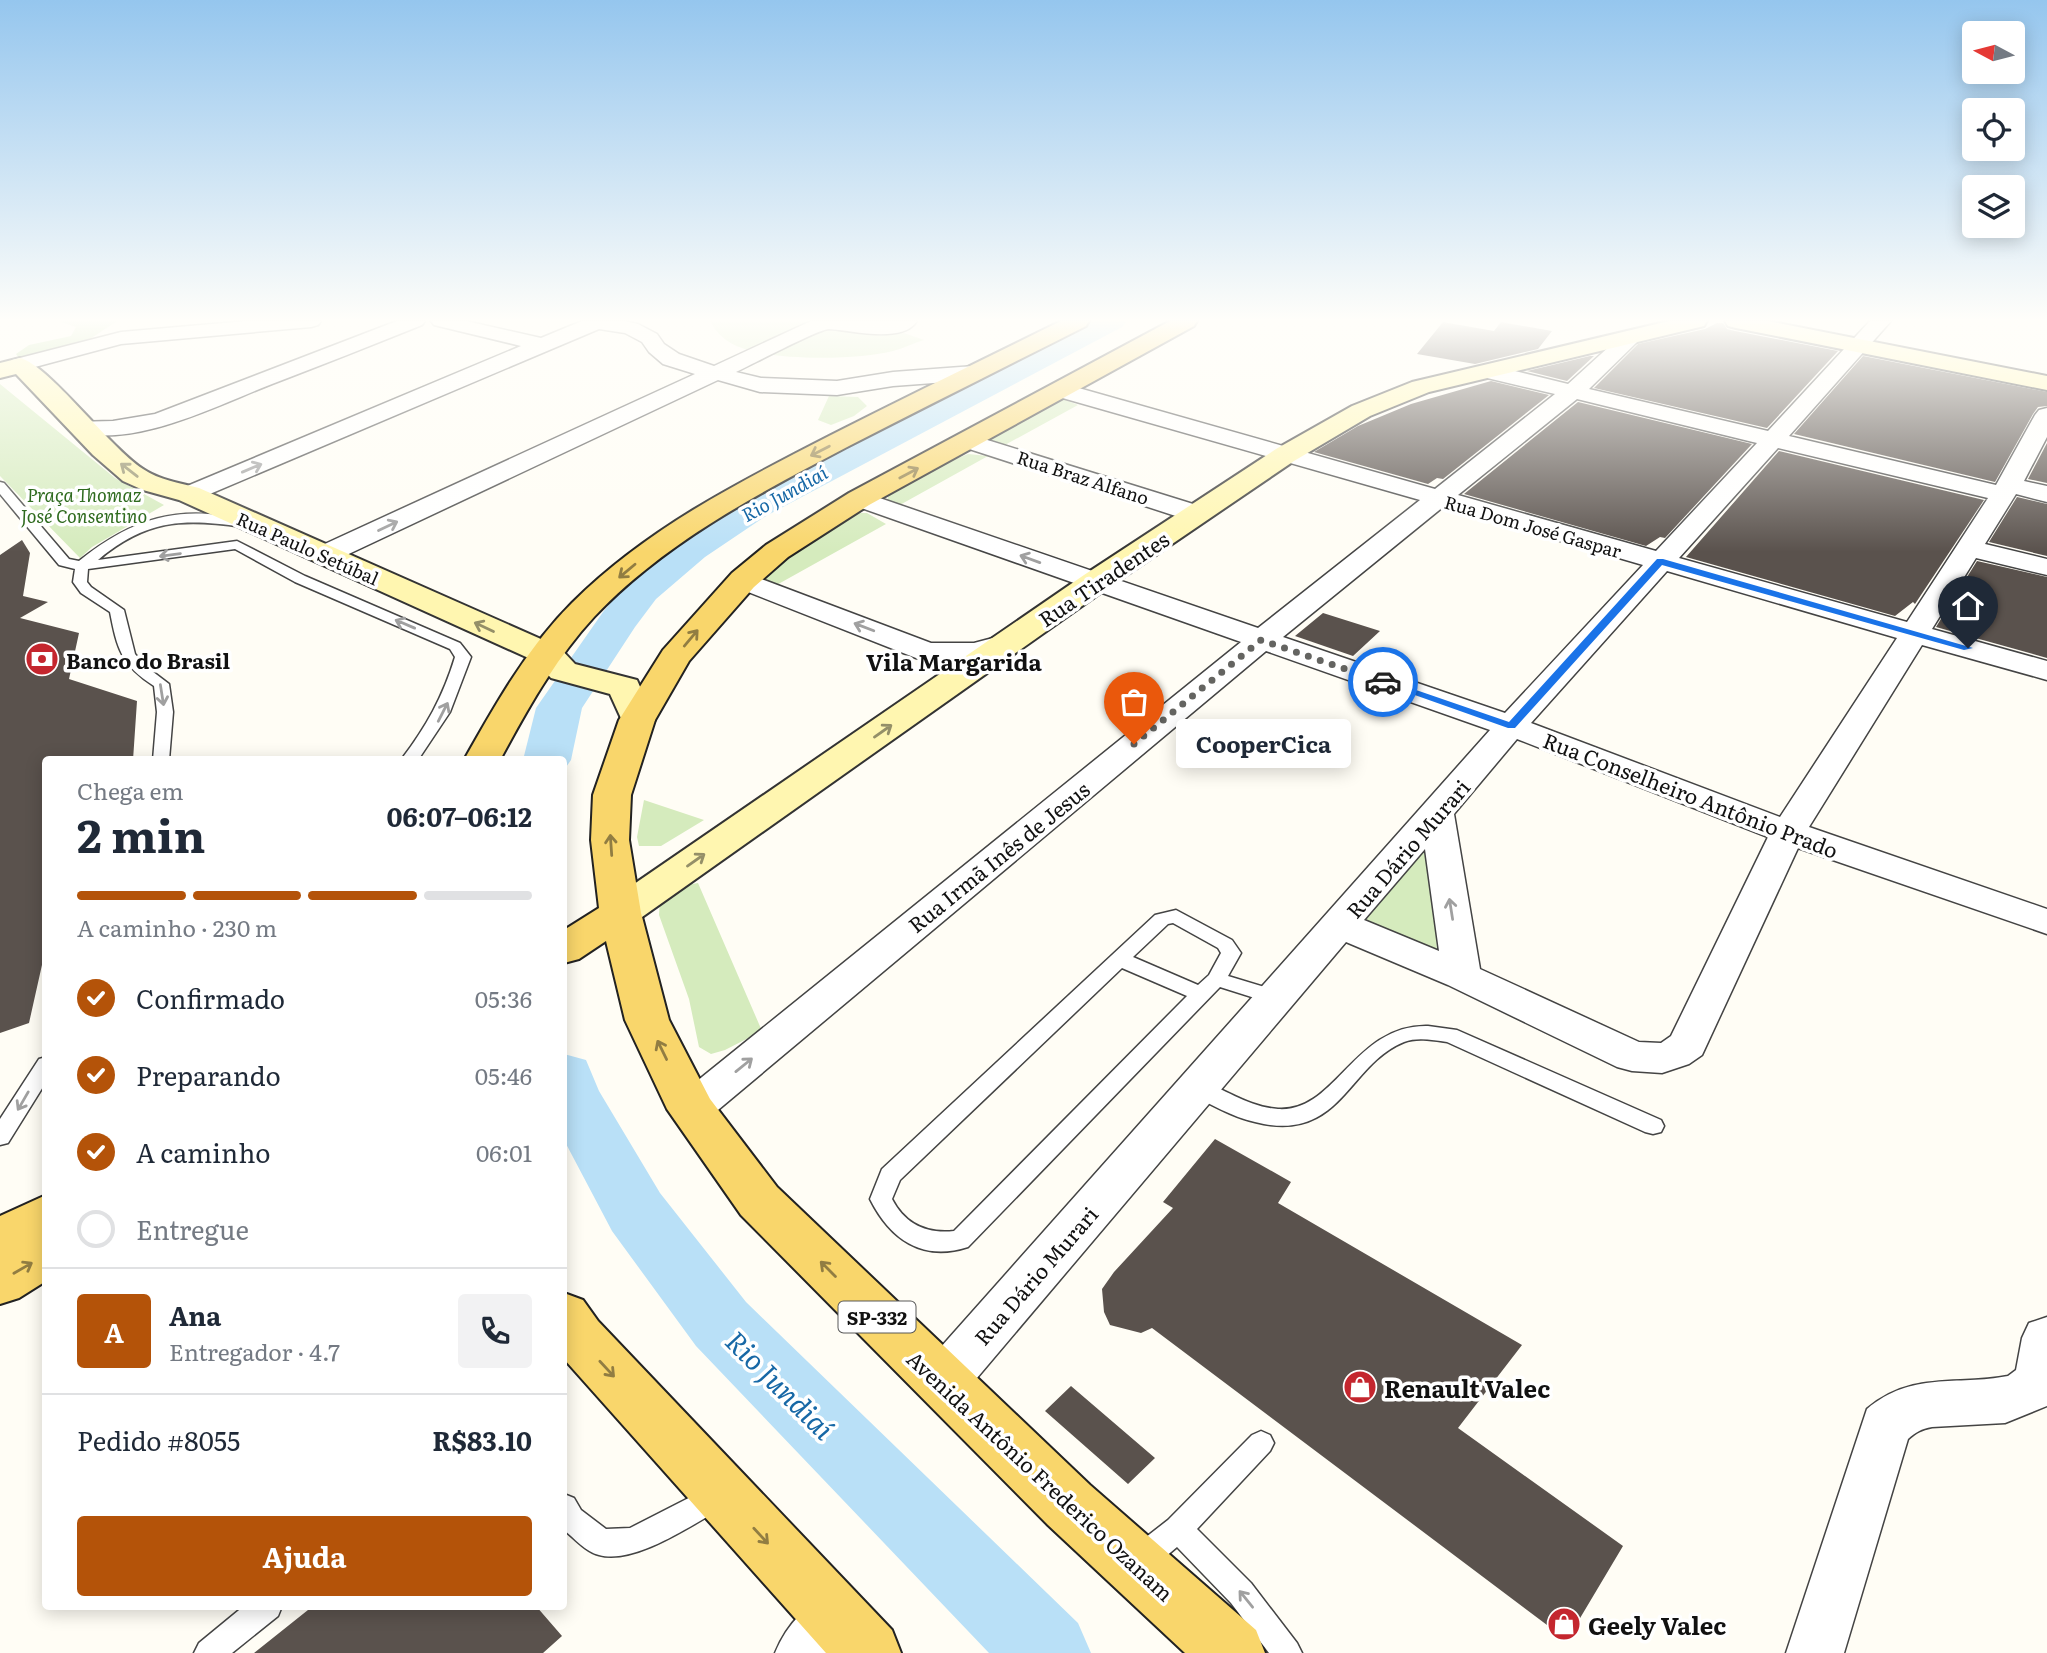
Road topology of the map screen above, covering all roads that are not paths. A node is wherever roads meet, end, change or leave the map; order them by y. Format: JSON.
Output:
{"nodes":[{"id":1,"x":48,"y":398,"type":"edge"},
{"id":2,"x":211,"y":398,"type":"edge"},
{"id":3,"x":417,"y":398,"type":"edge"},
{"id":4,"x":663,"y":398,"type":"edge"},
{"id":5,"x":871,"y":398,"type":"edge"},
{"id":6,"x":925,"y":398,"type":"edge"},
{"id":7,"x":1045,"y":398,"type":"edge"},
{"id":8,"x":1088,"y":398,"type":"edge"},
{"id":9,"x":1394,"y":398,"type":"edge"},
{"id":10,"x":1564,"y":398,"type":"edge"},
{"id":11,"x":1598,"y":398,"type":"edge"},
{"id":12,"x":1809,"y":398,"type":"edge"},
{"id":13,"x":892,"y":415,"type":"junction"},
{"id":14,"x":2045,"y":423,"type":"edge"},
{"id":15,"x":80,"y":427,"type":"junction"},
{"id":16,"x":1772,"y":439,"type":"junction"},
{"id":17,"x":968,"y":441,"type":"junction"},
{"id":18,"x":1285,"y":455,"type":"junction"},
{"id":19,"x":0,"y":486,"type":"edge"},
{"id":20,"x":2006,"y":490,"type":"junction"},
{"id":21,"x":189,"y":494,"type":"junction"},
{"id":22,"x":2047,"y":494,"type":"edge"},
{"id":23,"x":859,"y":499,"type":"junction"},
{"id":24,"x":1437,"y":499,"type":"junction"},
{"id":25,"x":1197,"y":514,"type":"junction"},
{"id":26,"x":259,"y":526,"type":"junction"},
{"id":27,"x":1969,"y":548,"type":"junction"},
{"id":28,"x":326,"y":555,"type":"junction"},
{"id":29,"x":1660,"y":561,"type":"junction"},
{"id":30,"x":82,"y":566,"type":"junction"},
{"id":31,"x":2047,"y":568,"type":"edge"},
{"id":32,"x":743,"y":580,"type":"junction"},
{"id":33,"x":1095,"y":582,"type":"junction"},
{"id":34,"x":1915,"y":633,"type":"junction"},
{"id":35,"x":1261,"y":640,"type":"junction"},
{"id":36,"x":1008,"y":643,"type":"junction"},
{"id":37,"x":927,"y":652,"type":"junction"},
{"id":38,"x":555,"y":662,"type":"junction"},
{"id":39,"x":2047,"y":671,"type":"edge"},
{"id":40,"x":938,"y":692,"type":"junction"},
{"id":41,"x":637,"y":720,"type":"junction"},
{"id":42,"x":1511,"y":726,"type":"junction"},
{"id":43,"x":161,"y":756,"type":"edge"},
{"id":44,"x":412,"y":756,"type":"edge"},
{"id":45,"x":484,"y":756,"type":"edge"},
{"id":46,"x":1437,"y":814,"type":"junction"},
{"id":47,"x":1787,"y":832,"type":"junction"},
{"id":48,"x":2047,"y":922,"type":"edge"},
{"id":49,"x":1341,"y":925,"type":"junction"},
{"id":50,"x":588,"y":934,"type":"edge"},
{"id":51,"x":1119,"y":959,"type":"junction"},
{"id":52,"x":1462,"y":976,"type":"junction"},
{"id":53,"x":1208,"y":986,"type":"junction"},
{"id":54,"x":1278,"y":998,"type":"junction"},
{"id":55,"x":42,"y":1070,"type":"edge"},
{"id":56,"x":1198,"y":1088,"type":"junction"},
{"id":57,"x":691,"y":1109,"type":"junction"},
{"id":58,"x":1653,"y":1126,"type":"dead end"},
{"id":59,"x":0,"y":1138,"type":"edge"},
{"id":60,"x":36,"y":1228,"type":"edge"},
{"id":61,"x":0,"y":1282,"type":"edge"},
{"id":62,"x":567,"y":1320,"type":"edge"},
{"id":63,"x":2047,"y":1338,"type":"edge"},
{"id":64,"x":942,"y":1382,"type":"junction"},
{"id":65,"x":1261,"y":1443,"type":"dead end"},
{"id":66,"x":722,"y":1493,"type":"junction"},
{"id":67,"x":567,"y":1512,"type":"edge"},
{"id":68,"x":1178,"y":1529,"type":"junction"},
{"id":69,"x":1134,"y":1565,"type":"junction"},
{"id":70,"x":263,"y":1610,"type":"edge"},
{"id":71,"x":829,"y":1644,"type":"edge"},
{"id":72,"x":209,"y":1653,"type":"edge"},
{"id":73,"x":1233,"y":1653,"type":"edge"},
{"id":74,"x":1287,"y":1653,"type":"edge"},
{"id":75,"x":1815,"y":1653,"type":"edge"}],
"edges":[{"from":1,"to":15,"type":"street","name":"Rua Paulo Setúbal"},
{"from":2,"to":15,"type":"street"},
{"from":21,"to":3,"type":"street","one_way":true},
{"from":28,"to":4,"type":"street","one_way":true},
{"from":5,"to":13,"type":"street"},
{"from":6,"to":13,"type":"main road"},
{"from":7,"to":17,"type":"main road","name":"Avenida Antônio Frederico Ozanam","number":"SP-332"},
{"from":8,"to":18,"type":"street","name":"Rua Dom José Gaspar"},
{"from":9,"to":18,"type":"street","name":"Rua Tiradentes"},
{"from":10,"to":24,"type":"street","name":"Rua Irmã Inês de Jesus"},
{"from":11,"to":16,"type":"street"},
{"from":12,"to":16,"type":"street","name":"Rua Dário Murari"},
{"from":13,"to":38,"type":"main road","one_way":true},
{"from":14,"to":20,"type":"street"},
{"from":21,"to":15,"type":"street","name":"Rua Paulo Setúbal","one_way":true},
{"from":16,"to":20,"type":"street"},
{"from":16,"to":29,"type":"street","name":"Rua Dário Murari"},
{"from":23,"to":17,"type":"main road","name":"Avenida Antônio Frederico Ozanam","number":"SP-332","one_way":true},
{"from":17,"to":25,"type":"street","name":"Rua Braz Alfano"},
{"from":18,"to":24,"type":"street","name":"Rua Dom José Gaspar"},
{"from":18,"to":25,"type":"street","name":"Rua Tiradentes"},
{"from":19,"to":30,"type":"lane"},
{"from":20,"to":22,"type":"street"},
{"from":20,"to":27,"type":"street"},
{"from":21,"to":26,"type":"street","name":"Rua Paulo Setúbal"},
{"from":23,"to":32,"type":"main road","name":"Avenida Antônio Frederico Ozanam","number":"SP-332"},
{"from":33,"to":23,"type":"street","name":"Rua Conselheiro Antônio Prado","one_way":true},
{"from":24,"to":29,"type":"street","name":"Rua Dom José Gaspar"},
{"from":24,"to":35,"type":"street","name":"Rua Irmã Inês de Jesus"},
{"from":25,"to":33,"type":"street","name":"Rua Tiradentes"},
{"from":26,"to":28,"type":"street","name":"Rua Paulo Setúbal"},
{"from":26,"to":30,"type":"lane"},
{"from":27,"to":31,"type":"street"},
{"from":27,"to":34,"type":"street"},
{"from":38,"to":28,"type":"street","name":"Rua Paulo Setúbal","one_way":true},
{"from":29,"to":34,"type":"street","name":"Rua Dom José Gaspar"},
{"from":29,"to":42,"type":"street","name":"Rua Dário Murari"},
{"from":30,"to":43,"type":"lane","one_way":true},
{"from":44,"to":30,"type":"lane","one_way":true},
{"from":37,"to":32,"type":"street","one_way":true},
{"from":41,"to":32,"type":"main road","name":"Avenida Antônio Frederico Ozanam","number":"SP-332","one_way":true},
{"from":33,"to":35,"type":"street","name":"Rua Conselheiro Antônio Prado"},
{"from":33,"to":36,"type":"street","name":"Rua Tiradentes"},
{"from":34,"to":39,"type":"street","name":"Rua Dom José Gaspar"},
{"from":34,"to":47,"type":"street"},
{"from":35,"to":42,"type":"street","name":"Rua Conselheiro Antônio Prado"},
{"from":57,"to":35,"type":"street","name":"Rua Irmã Inês de Jesus","one_way":true},
{"from":36,"to":37,"type":"street"},
{"from":36,"to":40,"type":"street","name":"Rua Tiradentes"},
{"from":37,"to":40,"type":"street"},
{"from":38,"to":41,"type":"street","name":"Rua Paulo Setúbal"},
{"from":38,"to":45,"type":"main road"},
{"from":50,"to":40,"type":"street","name":"Rua Tiradentes","one_way":true},
{"from":50,"to":41,"type":"main road","name":"Avenida Antônio Frederico Ozanam","number":"SP-332","one_way":true},
{"from":42,"to":46,"type":"street","name":"Rua Dário Murari"},
{"from":42,"to":47,"type":"street","name":"Rua Conselheiro Antônio Prado"},
{"from":46,"to":49,"type":"street","name":"Rua Dário Murari"},
{"from":52,"to":46,"type":"street","one_way":true},
{"from":47,"to":48,"type":"street","name":"Rua Conselheiro Antônio Prado"},
{"from":47,"to":52,"type":"street"},
{"from":49,"to":52,"type":"street"},
{"from":49,"to":54,"type":"street","name":"Rua Dário Murari"},
{"from":57,"to":50,"type":"main road","name":"Avenida Antônio Frederico Ozanam","number":"SP-332","one_way":true},
{"from":51,"to":53,"type":"lane"},
{"from":51,"to":53,"type":"lane"},
{"from":51,"to":53,"type":"lane"},
{"from":53,"to":54,"type":"lane"},
{"from":54,"to":56,"type":"street","name":"Rua Dário Murari"},
{"from":55,"to":59,"type":"lane","one_way":true},
{"from":56,"to":58,"type":"lane"},
{"from":56,"to":64,"type":"street","name":"Rua Dário Murari"},
{"from":64,"to":57,"type":"main road","name":"Avenida Antônio Frederico Ozanam","number":"SP-332","one_way":true},
{"from":61,"to":60,"type":"main road","one_way":true},
{"from":62,"to":66,"type":"main road","one_way":true},
{"from":63,"to":75,"type":"street"},
{"from":64,"to":69,"type":"main road","name":"Avenida Antônio Frederico Ozanam","number":"SP-332"},
{"from":65,"to":68,"type":"lane"},
{"from":66,"to":67,"type":"lane"},
{"from":66,"to":71,"type":"main road","one_way":true},
{"from":68,"to":69,"type":"lane"},
{"from":74,"to":68,"type":"lane","one_way":true},
{"from":69,"to":73,"type":"main road","name":"Avenida Antônio Frederico Ozanam","number":"SP-332"},
{"from":70,"to":72,"type":"lane"}]}
